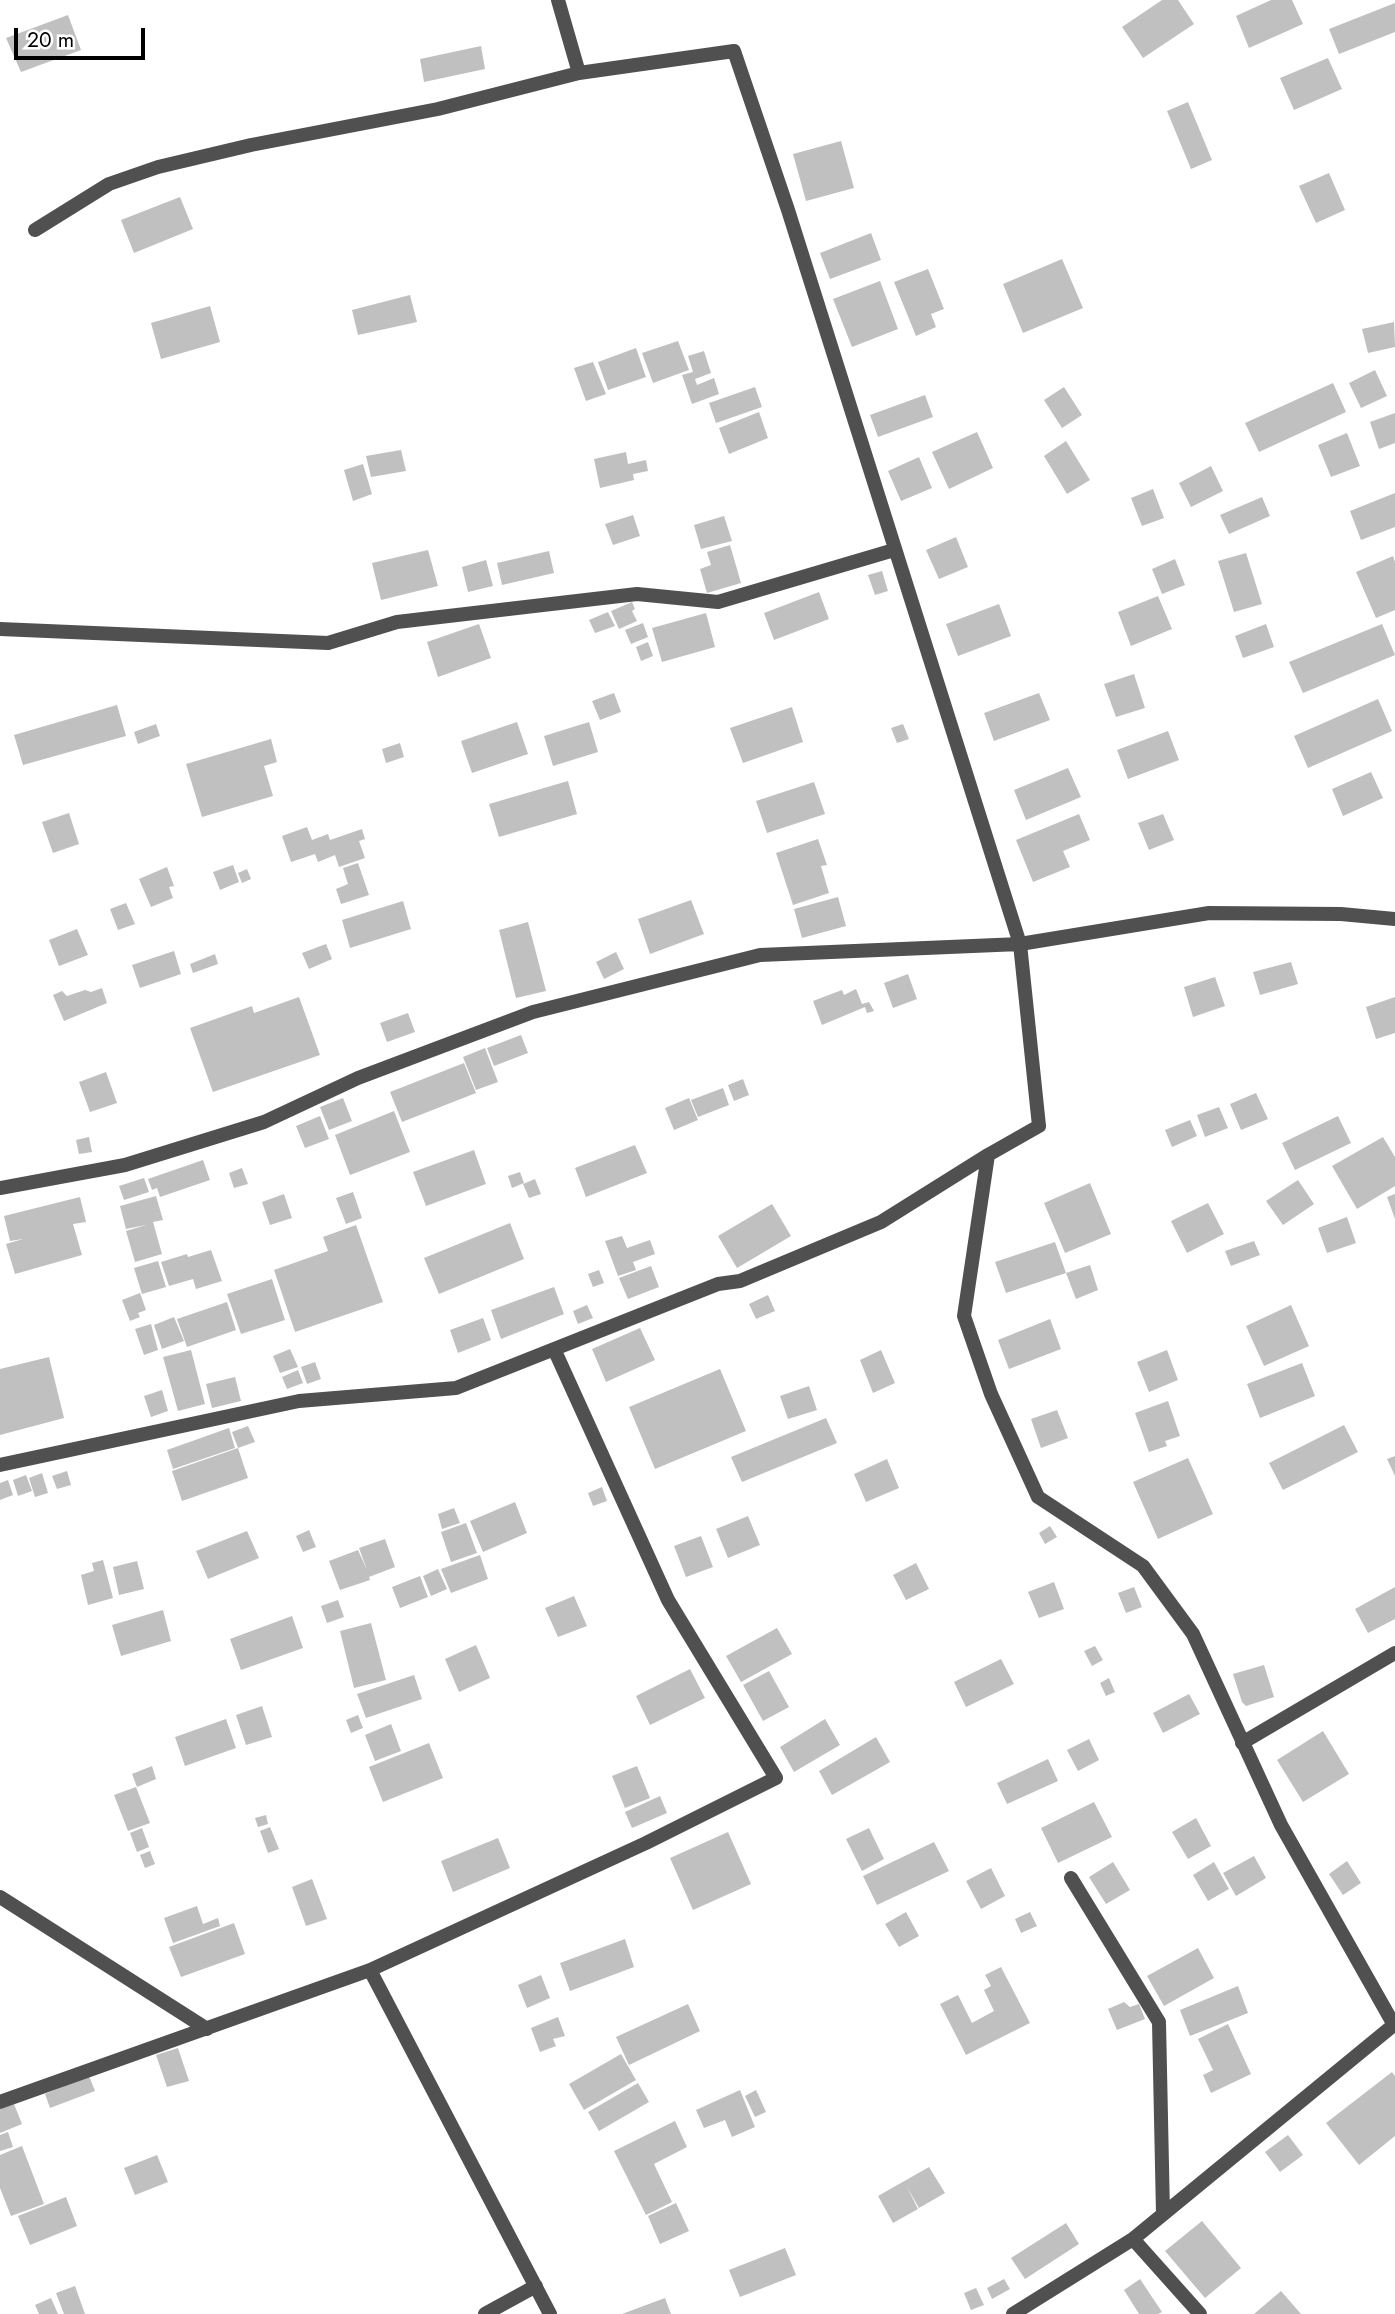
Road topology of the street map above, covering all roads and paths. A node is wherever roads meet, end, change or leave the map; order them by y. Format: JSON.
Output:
{"nodes":[{"id":1,"x":558,"y":0,"type":"edge"},
{"id":2,"x":579,"y":73,"type":"junction"},
{"id":3,"x":35,"y":230,"type":"dead end"},
{"id":4,"x":894,"y":550,"type":"junction"},
{"id":5,"x":0,"y":629,"type":"edge"},
{"id":6,"x":1395,"y":919,"type":"edge"},
{"id":7,"x":1020,"y":944,"type":"junction"},
{"id":8,"x":988,"y":1155,"type":"junction"},
{"id":9,"x":0,"y":1188,"type":"edge"},
{"id":10,"x":554,"y":1349,"type":"junction"},
{"id":11,"x":0,"y":1465,"type":"edge"},
{"id":12,"x":1395,"y":1653,"type":"edge"},
{"id":13,"x":1242,"y":1743,"type":"junction"},
{"id":14,"x":1071,"y":1878,"type":"dead end"},
{"id":15,"x":0,"y":1897,"type":"edge"},
{"id":16,"x":370,"y":1970,"type":"junction"},
{"id":17,"x":1395,"y":2024,"type":"edge"},
{"id":18,"x":207,"y":2029,"type":"junction"},
{"id":19,"x":0,"y":2102,"type":"edge"},
{"id":20,"x":1163,"y":2214,"type":"junction"},
{"id":21,"x":1133,"y":2239,"type":"junction"},
{"id":22,"x":536,"y":2286,"type":"junction"},
{"id":23,"x":485,"y":2314,"type":"edge"},
{"id":24,"x":550,"y":2314,"type":"edge"},
{"id":25,"x":1013,"y":2314,"type":"edge"},
{"id":26,"x":1200,"y":2314,"type":"edge"}],
"edges":[{"from":1,"to":2,"type":"street"},
{"from":2,"to":3,"type":"street"},
{"from":2,"to":4,"type":"street"},
{"from":4,"to":5,"type":"street"},
{"from":4,"to":7,"type":"street"},
{"from":6,"to":7,"type":"street"},
{"from":7,"to":8,"type":"street"},
{"from":7,"to":9,"type":"street"},
{"from":8,"to":10,"type":"street"},
{"from":8,"to":13,"type":"street"},
{"from":10,"to":11,"type":"street"},
{"from":10,"to":16,"type":"street"},
{"from":12,"to":13,"type":"street"},
{"from":13,"to":17,"type":"street"},
{"from":14,"to":20,"type":"street"},
{"from":15,"to":18,"type":"street"},
{"from":16,"to":18,"type":"street"},
{"from":16,"to":22,"type":"street"},
{"from":17,"to":20,"type":"street"},
{"from":18,"to":19,"type":"street"},
{"from":20,"to":21,"type":"street"},
{"from":21,"to":25,"type":"street"},
{"from":21,"to":26,"type":"street"},
{"from":22,"to":23,"type":"street"},
{"from":22,"to":24,"type":"street"}]}
